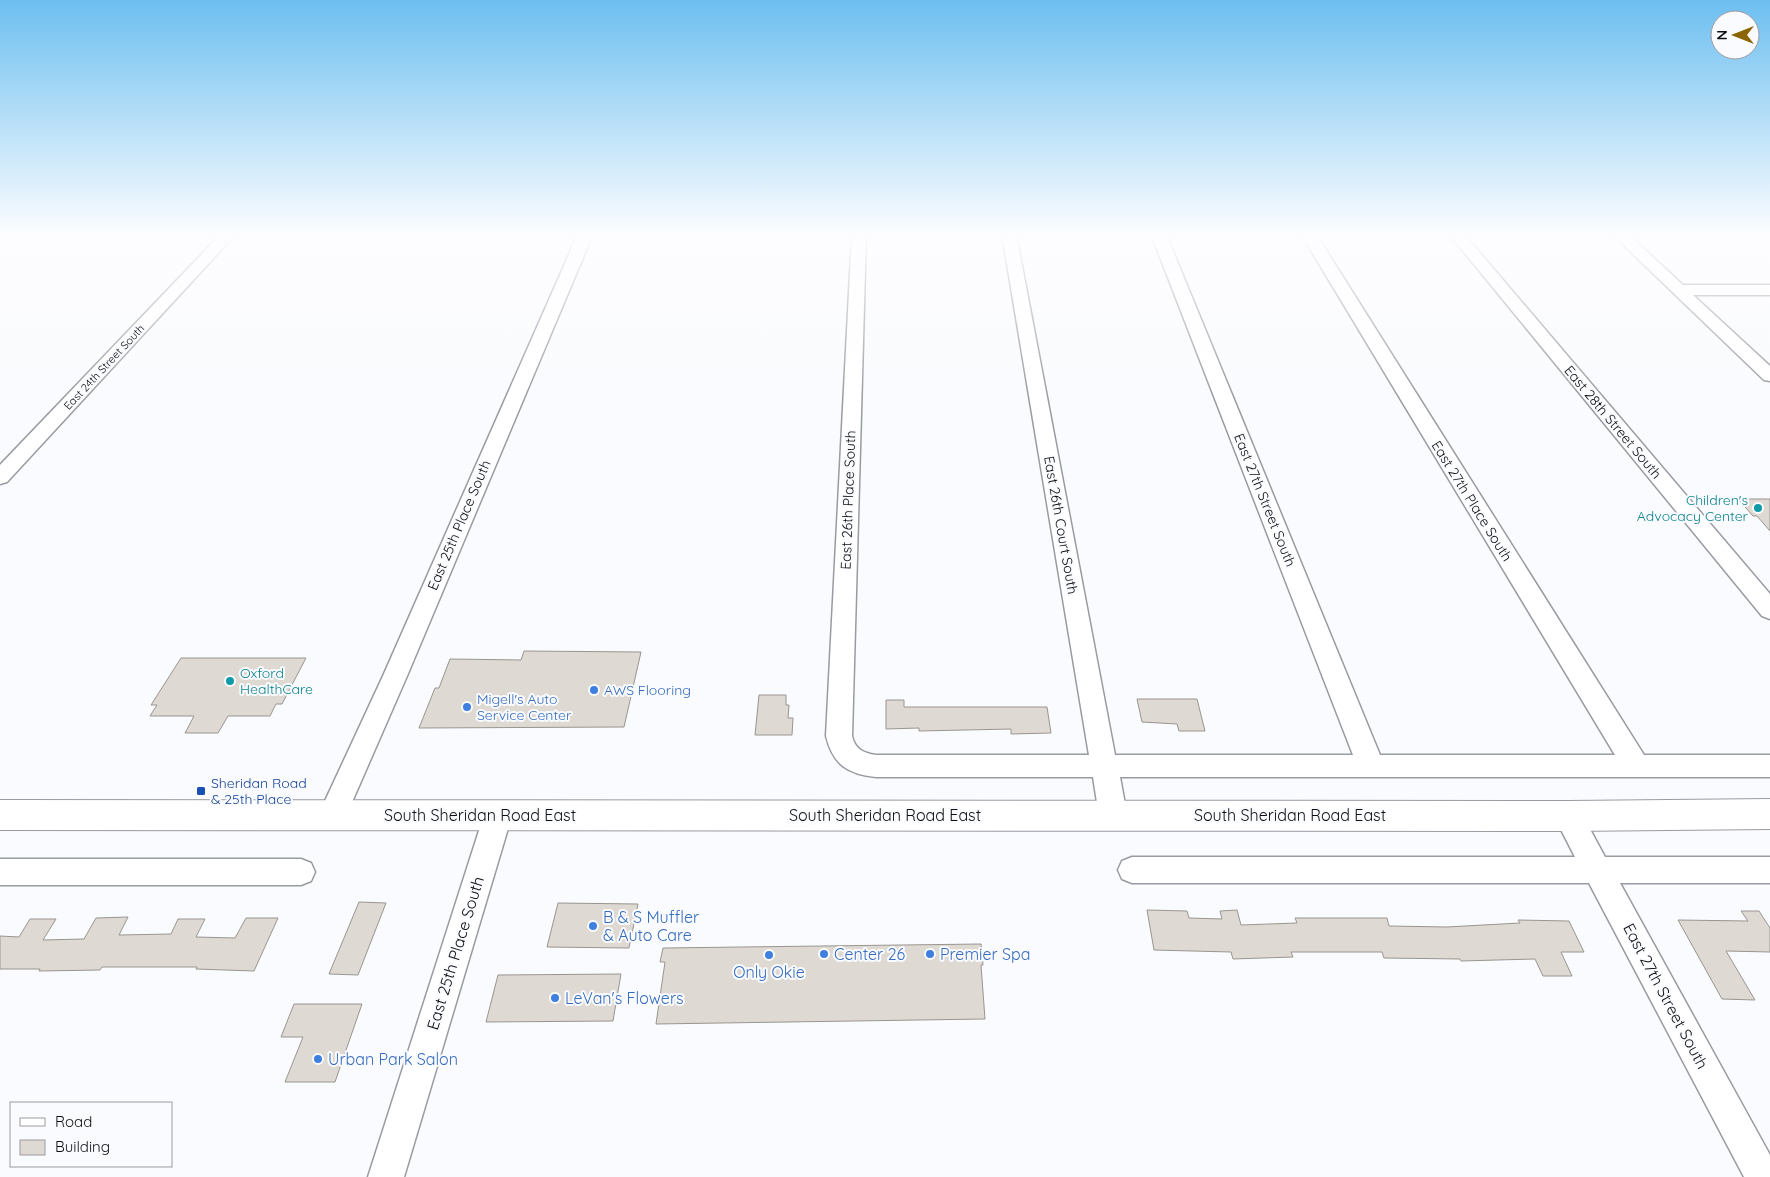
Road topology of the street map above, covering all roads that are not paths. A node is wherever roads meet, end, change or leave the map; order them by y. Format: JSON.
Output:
{"nodes":[{"id":1,"x":177,"y":289,"type":"edge"},
{"id":2,"x":562,"y":289,"type":"edge"},
{"id":3,"x":857,"y":289,"type":"edge"},
{"id":4,"x":1019,"y":289,"type":"edge"},
{"id":5,"x":1180,"y":289,"type":"edge"},
{"id":6,"x":1342,"y":289,"type":"edge"},
{"id":7,"x":1502,"y":289,"type":"edge"},
{"id":8,"x":1678,"y":290,"type":"joint"},
{"id":9,"x":1770,"y":290,"type":"edge"},
{"id":10,"x":1770,"y":376,"type":"edge"},
{"id":11,"x":0,"y":477,"type":"edge"},
{"id":12,"x":1770,"y":610,"type":"edge"},
{"id":13,"x":1104,"y":765,"type":"junction"},
{"id":14,"x":1370,"y":766,"type":"junction"},
{"id":15,"x":1770,"y":766,"type":"edge"},
{"id":16,"x":1637,"y":767,"type":"junction"},
{"id":17,"x":1770,"y":814,"type":"edge"},
{"id":18,"x":0,"y":815,"type":"edge"},
{"id":19,"x":498,"y":815,"type":"junction"},
{"id":20,"x":1113,"y":815,"type":"junction"},
{"id":21,"x":332,"y":816,"type":"junction"},
{"id":22,"x":1568,"y":816,"type":"junction"},
{"id":23,"x":1132,"y":870,"type":"dead end"},
{"id":24,"x":1598,"y":870,"type":"junction"},
{"id":25,"x":1770,"y":870,"type":"edge"},
{"id":26,"x":0,"y":872,"type":"edge"},
{"id":27,"x":301,"y":872,"type":"dead end"},
{"id":28,"x":386,"y":1177,"type":"edge"},
{"id":29,"x":1763,"y":1177,"type":"edge"}],
"edges":[{"from":1,"to":11,"type":"street","name":"East 24th Street South"},
{"from":2,"to":21,"type":"street","name":"East 25th Place South"},
{"from":3,"to":13,"type":"street","name":"East 26th Place South"},
{"from":4,"to":13,"type":"street","name":"East 26th Court South"},
{"from":5,"to":14,"type":"street","name":"East 27th Street South"},
{"from":6,"to":16,"type":"street","name":"East 27th Place South"},
{"from":7,"to":12,"type":"street","name":"East 28th Street South"},
{"from":8,"to":9,"type":"street"},
{"from":8,"to":10,"type":"street"},
{"from":13,"to":14,"type":"street"},
{"from":13,"to":20,"type":"street","name":"East 26th Court South"},
{"from":14,"to":16,"type":"street"},
{"from":15,"to":16,"type":"street"},
{"from":17,"to":22,"type":"main road","name":"South Sheridan Road East"},
{"from":18,"to":21,"type":"main road","name":"South Sheridan Road East"},
{"from":19,"to":20,"type":"main road","name":"South Sheridan Road East"},
{"from":19,"to":21,"type":"main road","name":"South Sheridan Road East"},
{"from":19,"to":28,"type":"street","name":"East 25th Place South"},
{"from":20,"to":22,"type":"main road","name":"South Sheridan Road East"},
{"from":22,"to":24,"type":"street","name":"East 27th Street South"},
{"from":23,"to":24,"type":"street"},
{"from":24,"to":25,"type":"street"},
{"from":24,"to":29,"type":"street","name":"East 27th Street South"},
{"from":26,"to":27,"type":"street"}]}
